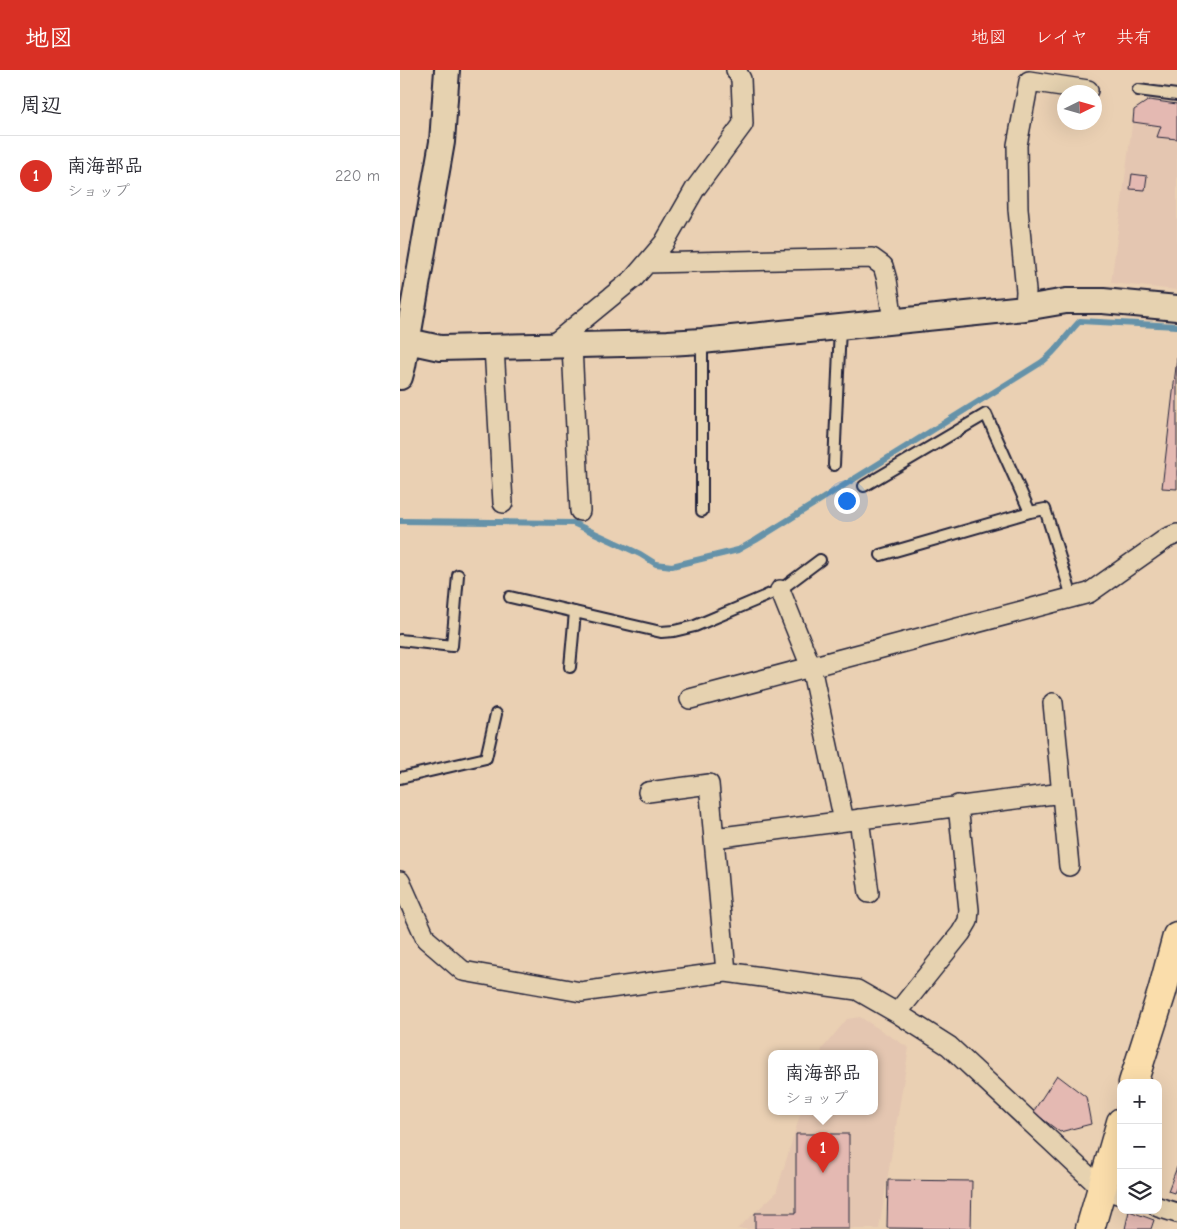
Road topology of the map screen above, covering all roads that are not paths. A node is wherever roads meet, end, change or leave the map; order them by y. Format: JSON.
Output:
{"nodes":[{"id":1,"x":447,"y":70,"type":"edge"},
{"id":2,"x":736,"y":70,"type":"edge"},
{"id":3,"x":1057,"y":85,"type":"edge"},
{"id":4,"x":1138,"y":90,"type":"dead end"},
{"id":5,"x":1177,"y":95,"type":"edge"},
{"id":6,"x":647,"y":263,"type":"junction"},
{"id":7,"x":1025,"y":308,"type":"junction"},
{"id":8,"x":1177,"y":308,"type":"edge"},
{"id":9,"x":893,"y":321,"type":"junction"},
{"id":10,"x":840,"y":326,"type":"junction"},
{"id":11,"x":404,"y":340,"type":"edge"},
{"id":12,"x":702,"y":341,"type":"junction"},
{"id":13,"x":561,"y":346,"type":"junction"},
{"id":14,"x":494,"y":347,"type":"junction"},
{"id":15,"x":400,"y":377,"type":"edge"},
{"id":16,"x":834,"y":465,"type":"dead end"},
{"id":17,"x":864,"y":486,"type":"dead end"},
{"id":18,"x":503,"y":503,"type":"dead end"},
{"id":19,"x":580,"y":511,"type":"dead end"},
{"id":20,"x":702,"y":511,"type":"dead end"},
{"id":21,"x":1030,"y":512,"type":"junction"},
{"id":22,"x":1177,"y":534,"type":"edge"},
{"id":23,"x":881,"y":555,"type":"dead end"},
{"id":24,"x":820,"y":560,"type":"dead end"},
{"id":25,"x":458,"y":575,"type":"dead end"},
{"id":26,"x":780,"y":590,"type":"junction"},
{"id":27,"x":510,"y":596,"type":"dead end"},
{"id":28,"x":1072,"y":597,"type":"junction"},
{"id":29,"x":575,"y":612,"type":"junction"},
{"id":30,"x":400,"y":640,"type":"edge"},
{"id":31,"x":570,"y":667,"type":"dead end"},
{"id":32,"x":811,"y":667,"type":"junction"},
{"id":33,"x":690,"y":699,"type":"dead end"},
{"id":34,"x":1053,"y":703,"type":"dead end"},
{"id":35,"x":496,"y":714,"type":"dead end"},
{"id":36,"x":400,"y":778,"type":"edge"},
{"id":37,"x":648,"y":792,"type":"dead end"},
{"id":38,"x":1062,"y":793,"type":"junction"},
{"id":39,"x":958,"y":805,"type":"junction"},
{"id":40,"x":852,"y":820,"type":"junction"},
{"id":41,"x":714,"y":838,"type":"junction"},
{"id":42,"x":1069,"y":866,"type":"dead end"},
{"id":43,"x":400,"y":881,"type":"edge"},
{"id":44,"x":869,"y":893,"type":"dead end"},
{"id":45,"x":1177,"y":936,"type":"edge"},
{"id":46,"x":726,"y":972,"type":"junction"},
{"id":47,"x":897,"y":1013,"type":"junction"},
{"id":48,"x":1134,"y":1079,"type":"edge"},
{"id":49,"x":1121,"y":1124,"type":"edge"},
{"id":50,"x":1111,"y":1192,"type":"edge"},
{"id":51,"x":1162,"y":1208,"type":"edge"},
{"id":52,"x":1177,"y":1213,"type":"edge"},
{"id":53,"x":1090,"y":1229,"type":"edge"}],
"edges":[{"from":1,"to":11,"type":"street"},
{"from":2,"to":6,"type":"street"},
{"from":3,"to":7,"type":"street"},
{"from":4,"to":5,"type":"lane"},
{"from":6,"to":9,"type":"street"},
{"from":6,"to":13,"type":"street"},
{"from":7,"to":8,"type":"street"},
{"from":7,"to":9,"type":"street"},
{"from":9,"to":10,"type":"street"},
{"from":10,"to":12,"type":"street"},
{"from":10,"to":16,"type":"lane"},
{"from":11,"to":14,"type":"street"},
{"from":11,"to":15,"type":"street"},
{"from":12,"to":13,"type":"street"},
{"from":12,"to":20,"type":"lane"},
{"from":13,"to":14,"type":"street"},
{"from":13,"to":19,"type":"street"},
{"from":14,"to":18,"type":"street"},
{"from":17,"to":21,"type":"lane"},
{"from":21,"to":23,"type":"lane"},
{"from":21,"to":28,"type":"lane"},
{"from":22,"to":28,"type":"street"},
{"from":24,"to":26,"type":"lane"},
{"from":25,"to":30,"type":"lane"},
{"from":26,"to":29,"type":"lane"},
{"from":26,"to":32,"type":"street"},
{"from":27,"to":29,"type":"lane"},
{"from":28,"to":32,"type":"street"},
{"from":29,"to":31,"type":"lane"},
{"from":32,"to":33,"type":"street"},
{"from":32,"to":40,"type":"street"},
{"from":34,"to":38,"type":"street"},
{"from":35,"to":36,"type":"lane"},
{"from":37,"to":41,"type":"street"},
{"from":38,"to":39,"type":"street"},
{"from":38,"to":42,"type":"street"},
{"from":39,"to":40,"type":"street"},
{"from":39,"to":47,"type":"street"},
{"from":40,"to":41,"type":"street"},
{"from":40,"to":44,"type":"street"},
{"from":41,"to":46,"type":"street"},
{"from":43,"to":46,"type":"street"},
{"from":45,"to":48,"type":"main road"},
{"from":46,"to":47,"type":"street"},
{"from":47,"to":50,"type":"street"},
{"from":49,"to":50,"type":"main road"},
{"from":50,"to":53,"type":"main road"},
{"from":51,"to":52,"type":"street"}]}
